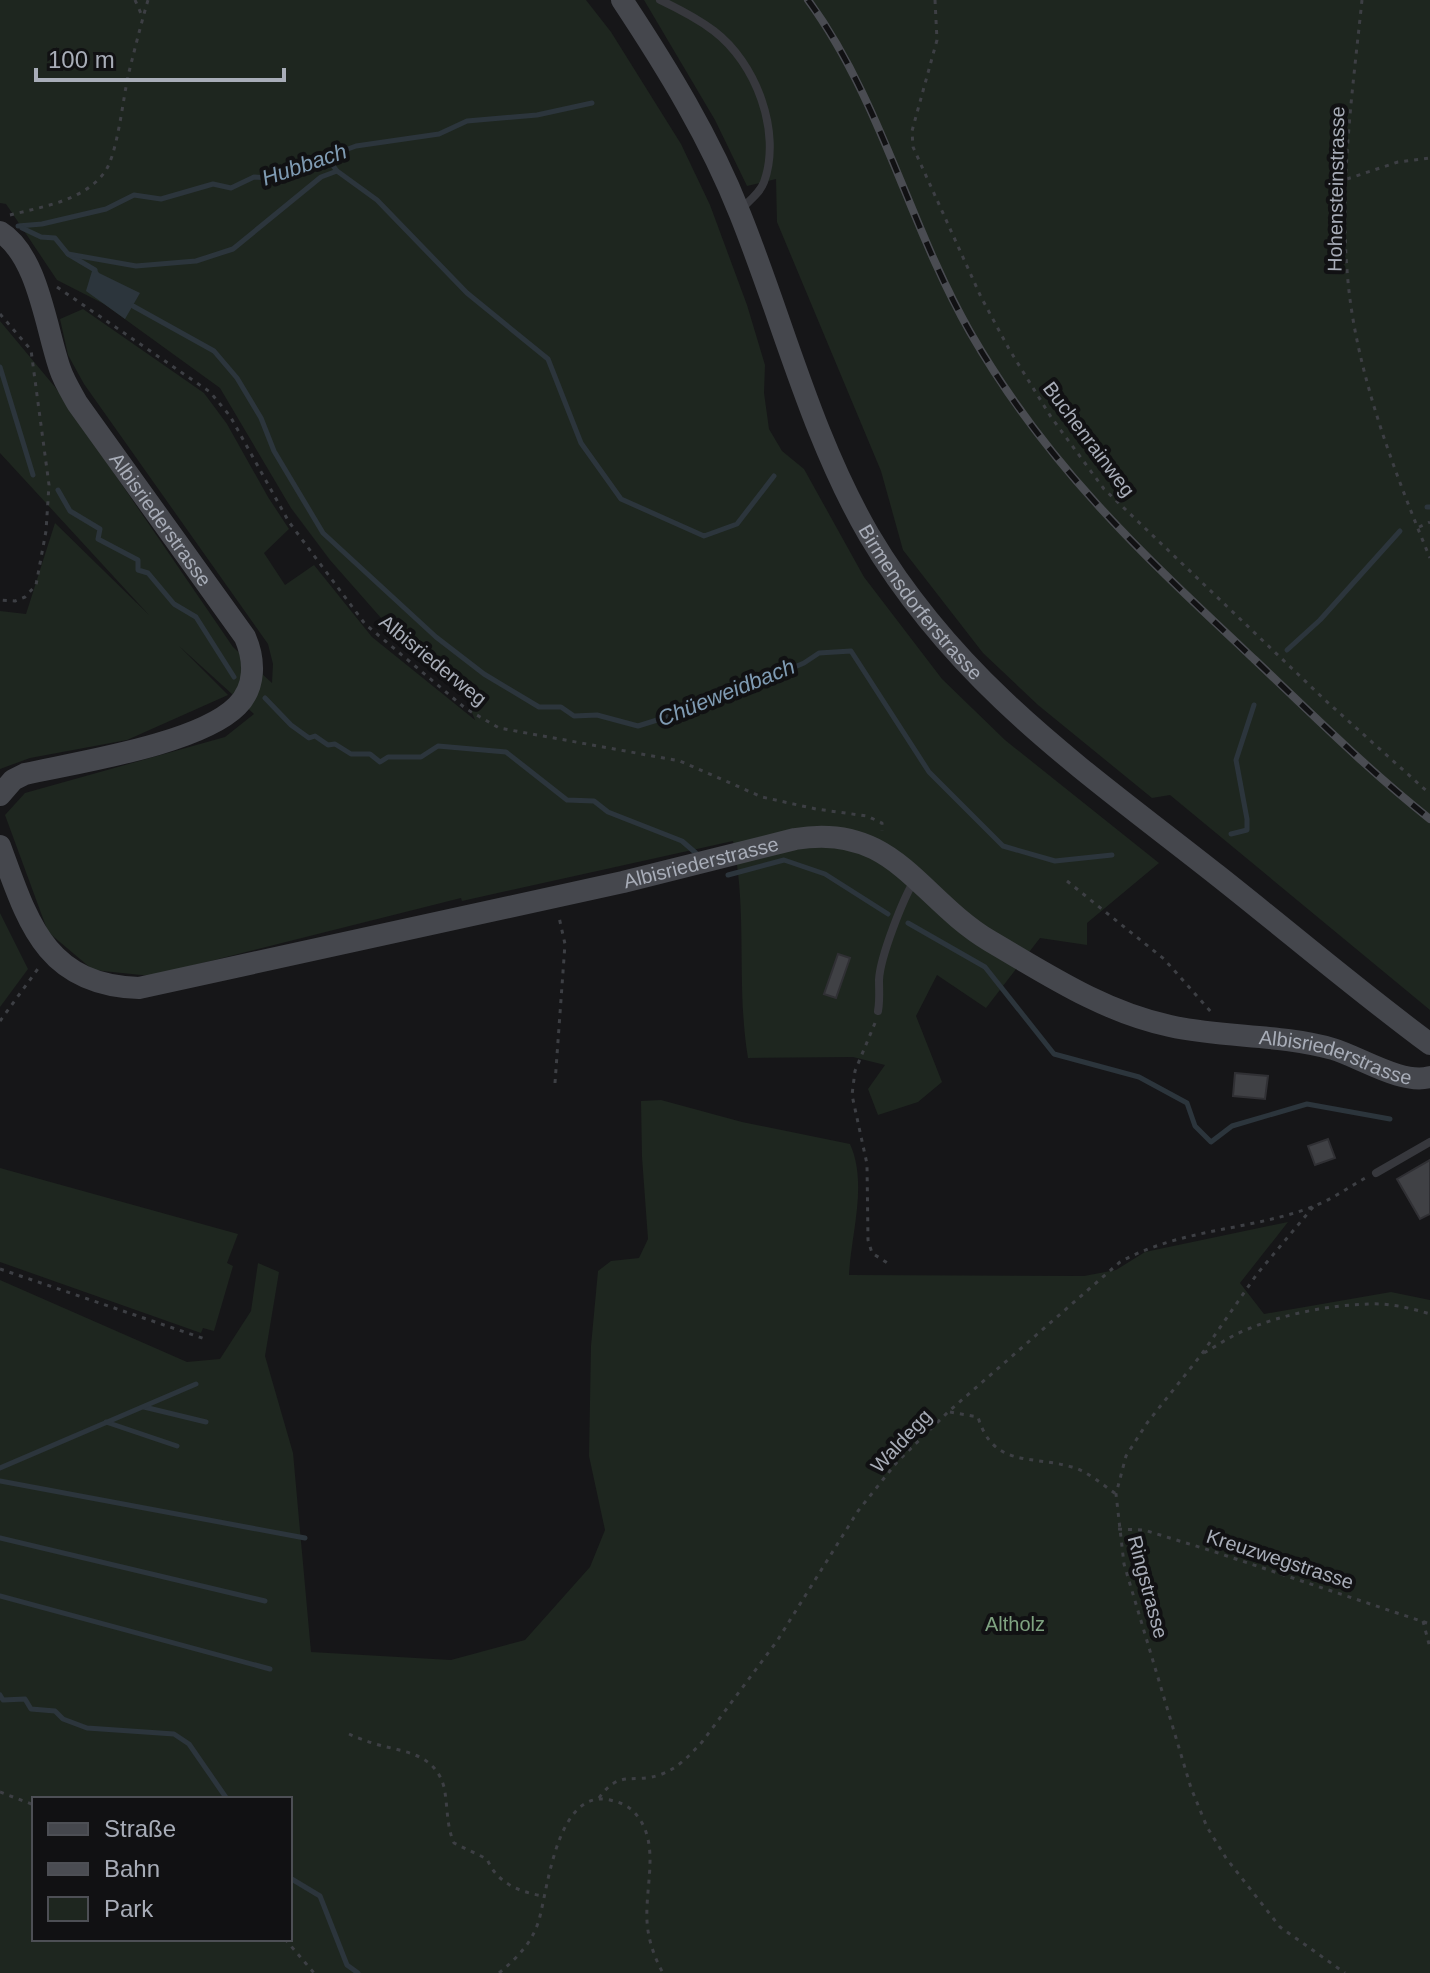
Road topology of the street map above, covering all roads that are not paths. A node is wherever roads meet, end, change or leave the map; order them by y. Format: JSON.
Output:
{"nodes":[{"id":1,"x":622,"y":0,"type":"edge"},
{"id":2,"x":660,"y":0,"type":"edge"},
{"id":3,"x":739,"y":211,"type":"junction"},
{"id":4,"x":3,"y":220,"type":"edge"},
{"id":5,"x":0,"y":795,"type":"edge"},
{"id":6,"x":0,"y":846,"type":"edge"},
{"id":7,"x":915,"y":878,"type":"junction"},
{"id":8,"x":878,"y":1011,"type":"road end"},
{"id":9,"x":1430,"y":1044,"type":"edge"},
{"id":10,"x":1430,"y":1077,"type":"edge"},
{"id":11,"x":1430,"y":1142,"type":"edge"},
{"id":12,"x":1376,"y":1173,"type":"road end"}],
"edges":[{"from":1,"to":3,"type":"main road","name":"Birmensdorferstrasse"},
{"from":2,"to":3,"type":"lane"},
{"from":3,"to":9,"type":"main road","name":"Birmensdorferstrasse"},
{"from":4,"to":5,"type":"main road","name":"Albisriederstrasse"},
{"from":6,"to":7,"type":"main road","name":"Albisriederstrasse"},
{"from":7,"to":8,"type":"lane"},
{"from":7,"to":10,"type":"main road","name":"Albisriederstrasse"},
{"from":11,"to":12,"type":"lane"}]}
